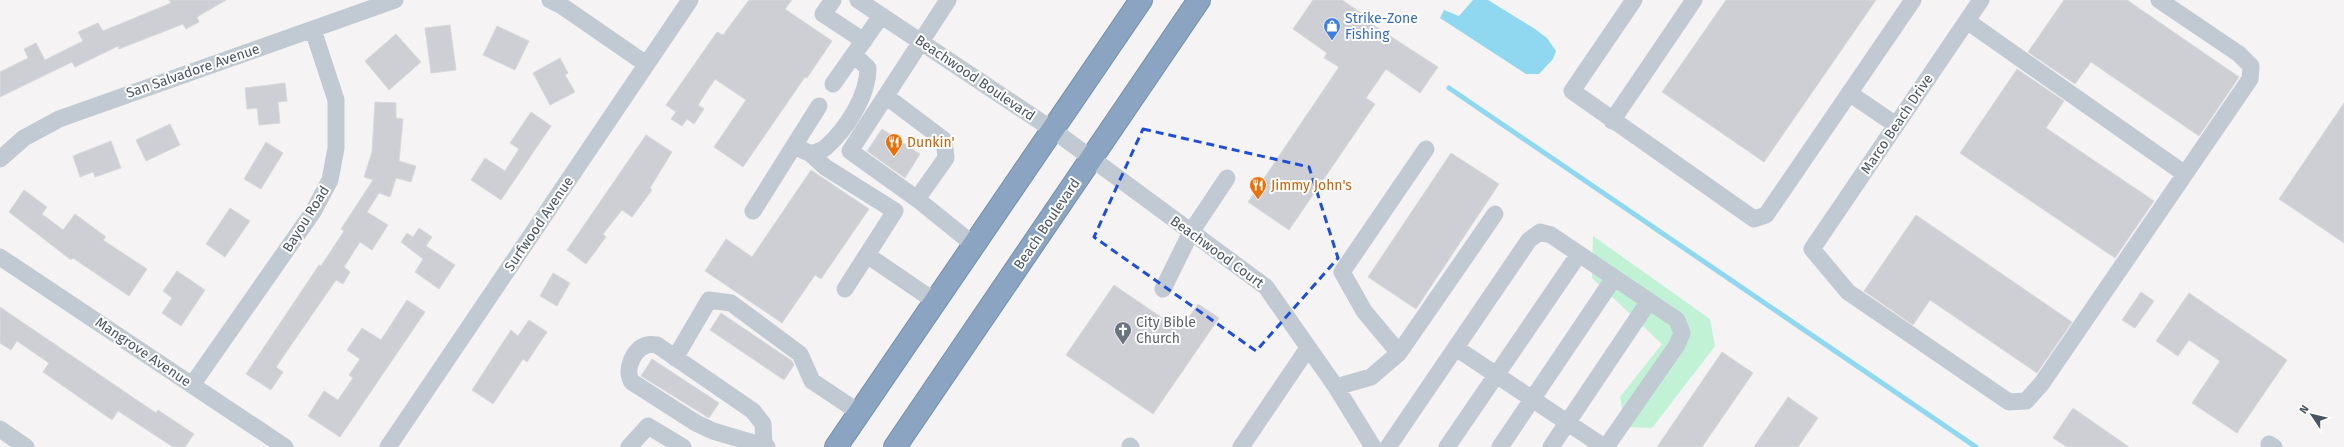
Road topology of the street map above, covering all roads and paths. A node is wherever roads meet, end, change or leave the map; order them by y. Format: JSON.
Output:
{"nodes":[{"id":1,"x":395,"y":0,"type":"edge"},
{"id":2,"x":550,"y":0,"type":"edge"},
{"id":3,"x":690,"y":0,"type":"edge"},
{"id":4,"x":833,"y":0,"type":"edge"},
{"id":5,"x":858,"y":0,"type":"edge"},
{"id":6,"x":948,"y":0,"type":"edge"},
{"id":7,"x":1141,"y":0,"type":"edge"},
{"id":8,"x":1199,"y":0,"type":"edge"},
{"id":9,"x":1634,"y":0,"type":"edge"},
{"id":10,"x":1694,"y":0,"type":"edge"},
{"id":11,"x":1914,"y":0,"type":"edge"},
{"id":12,"x":1981,"y":0,"type":"edge"},
{"id":13,"x":2159,"y":0,"type":"edge"},
{"id":14,"x":882,"y":16,"type":"junction"},
{"id":15,"x":1967,"y":21,"type":"junction"},
{"id":16,"x":313,"y":30,"type":"junction"},
{"id":17,"x":920,"y":42,"type":"junction"},
{"id":18,"x":859,"y":48,"type":"junction"},
{"id":19,"x":646,"y":64,"type":"junction"},
{"id":20,"x":833,"y":84,"type":"dead end"},
{"id":21,"x":1849,"y":93,"type":"junction"},
{"id":22,"x":886,"y":97,"type":"junction"},
{"id":23,"x":819,"y":106,"type":"dead end"},
{"id":24,"x":1612,"y":121,"type":"junction"},
{"id":25,"x":1896,"y":125,"type":"junction"},
{"id":26,"x":1053,"y":130,"type":"junction"},
{"id":27,"x":794,"y":146,"type":"junction"},
{"id":28,"x":1426,"y":149,"type":"dead end"},
{"id":29,"x":811,"y":154,"type":"junction"},
{"id":30,"x":0,"y":159,"type":"edge"},
{"id":31,"x":1091,"y":159,"type":"junction"},
{"id":32,"x":2185,"y":174,"type":"junction"},
{"id":33,"x":1227,"y":178,"type":"dead end"},
{"id":34,"x":917,"y":199,"type":"junction"},
{"id":35,"x":753,"y":211,"type":"dead end"},
{"id":36,"x":1495,"y":214,"type":"dead end"},
{"id":37,"x":1191,"y":232,"type":"junction"},
{"id":38,"x":974,"y":245,"type":"junction"},
{"id":39,"x":1579,"y":254,"type":"junction"},
{"id":40,"x":867,"y":255,"type":"junction"},
{"id":41,"x":0,"y":257,"type":"edge"},
{"id":42,"x":1614,"y":278,"type":"junction"},
{"id":43,"x":844,"y":289,"type":"dead end"},
{"id":44,"x":1162,"y":289,"type":"dead end"},
{"id":45,"x":1649,"y":301,"type":"junction"},
{"id":46,"x":936,"y":302,"type":"junction"},
{"id":47,"x":1308,"y":348,"type":"junction"},
{"id":48,"x":1456,"y":348,"type":"junction"},
{"id":49,"x":1399,"y":353,"type":"junction"},
{"id":50,"x":676,"y":358,"type":"junction"},
{"id":51,"x":1496,"y":375,"type":"junction"},
{"id":52,"x":192,"y":385,"type":"junction"},
{"id":53,"x":1336,"y":387,"type":"junction"},
{"id":54,"x":1533,"y":399,"type":"junction"},
{"id":55,"x":860,"y":413,"type":"junction"},
{"id":56,"x":1568,"y":423,"type":"junction"},
{"id":57,"x":0,"y":429,"type":"edge"},
{"id":58,"x":766,"y":446,"type":"edge"},
{"id":59,"x":26,"y":447,"type":"edge"},
{"id":60,"x":286,"y":447,"type":"edge"},
{"id":61,"x":388,"y":447,"type":"edge"},
{"id":62,"x":629,"y":447,"type":"edge"},
{"id":63,"x":683,"y":447,"type":"edge"},
{"id":64,"x":836,"y":447,"type":"edge"},
{"id":65,"x":895,"y":447,"type":"edge"},
{"id":66,"x":1241,"y":447,"type":"edge"},
{"id":67,"x":1373,"y":447,"type":"edge"},
{"id":68,"x":1388,"y":447,"type":"edge"},
{"id":69,"x":1447,"y":447,"type":"edge"},
{"id":70,"x":1500,"y":447,"type":"edge"},
{"id":71,"x":1551,"y":447,"type":"edge"},
{"id":72,"x":1605,"y":447,"type":"edge"}],
"edges":[{"from":1,"to":16,"type":"street","name":"San Salvadore Avenue"},
{"from":2,"to":19,"type":"street"},
{"from":3,"to":19,"type":"street","name":"Surfwood Avenue"},
{"from":4,"to":18,"type":"street"},
{"from":5,"to":14,"type":"street","name":"Beachwood Boulevard"},
{"from":6,"to":17,"type":"street"},
{"from":7,"to":26,"type":"highway"},
{"from":8,"to":31,"type":"highway","name":"Beach Boulevard"},
{"from":9,"to":24,"type":"street"},
{"from":10,"to":24,"type":"street"},
{"from":11,"to":21,"type":"street"},
{"from":12,"to":15,"type":"street","name":"Marco Beach Drive"},
{"from":13,"to":32,"type":"street"},
{"from":14,"to":17,"type":"street","name":"Beachwood Boulevard"},
{"from":14,"to":18,"type":"street"},
{"from":15,"to":25,"type":"street","name":"Marco Beach Drive"},
{"from":15,"to":32,"type":"street"},
{"from":16,"to":30,"type":"street","name":"San Salvadore Avenue"},
{"from":16,"to":52,"type":"street","name":"Bayou Road"},
{"from":17,"to":22,"type":"street"},
{"from":17,"to":26,"type":"street","name":"Beachwood Boulevard"},
{"from":18,"to":20,"type":"street"},
{"from":18,"to":29,"type":"street"},
{"from":19,"to":61,"type":"street","name":"Surfwood Avenue"},
{"from":21,"to":24,"type":"street"},
{"from":21,"to":25,"type":"street"},
{"from":22,"to":34,"type":"street"},
{"from":22,"to":34,"type":"street"},
{"from":23,"to":27,"type":"street"},
{"from":25,"to":32,"type":"street","name":"Marco Beach Drive"},
{"from":26,"to":31,"type":"street","name":"Beachwood Boulevard"},
{"from":26,"to":38,"type":"highway"},
{"from":27,"to":29,"type":"street"},
{"from":27,"to":35,"type":"street"},
{"from":28,"to":49,"type":"street"},
{"from":29,"to":40,"type":"street"},
{"from":31,"to":37,"type":"street","name":"Beachwood Court"},
{"from":31,"to":65,"type":"highway","name":"Beach Boulevard"},
{"from":33,"to":37,"type":"street"},
{"from":34,"to":38,"type":"street"},
{"from":36,"to":49,"type":"street"},
{"from":37,"to":44,"type":"street"},
{"from":37,"to":47,"type":"street","name":"Beachwood Court"},
{"from":38,"to":46,"type":"highway"},
{"from":39,"to":42,"type":"street"},
{"from":39,"to":48,"type":"street"},
{"from":39,"to":51,"type":"street"},
{"from":40,"to":43,"type":"street"},
{"from":40,"to":46,"type":"street"},
{"from":41,"to":52,"type":"street","name":"Mangrove Avenue"},
{"from":42,"to":45,"type":"street"},
{"from":42,"to":54,"type":"street"},
{"from":45,"to":56,"type":"street"},
{"from":45,"to":72,"type":"street"},
{"from":46,"to":55,"type":"highway"},
{"from":47,"to":53,"type":"street","name":"Beachwood Court"},
{"from":47,"to":66,"type":"street"},
{"from":48,"to":51,"type":"street"},
{"from":48,"to":68,"type":"street"},
{"from":49,"to":53,"type":"street"},
{"from":50,"to":55,"type":"street"},
{"from":50,"to":58,"type":"street"},
{"from":50,"to":58,"type":"street"},
{"from":51,"to":54,"type":"street"},
{"from":51,"to":69,"type":"street"},
{"from":52,"to":60,"type":"street","name":"Mangrove Avenue"},
{"from":53,"to":67,"type":"street","name":"Beachwood Court"},
{"from":54,"to":56,"type":"street"},
{"from":54,"to":70,"type":"street"},
{"from":55,"to":64,"type":"highway"},
{"from":56,"to":71,"type":"street"},
{"from":56,"to":72,"type":"street"},
{"from":57,"to":59,"type":"street"},
{"from":62,"to":63,"type":"street"}]}
